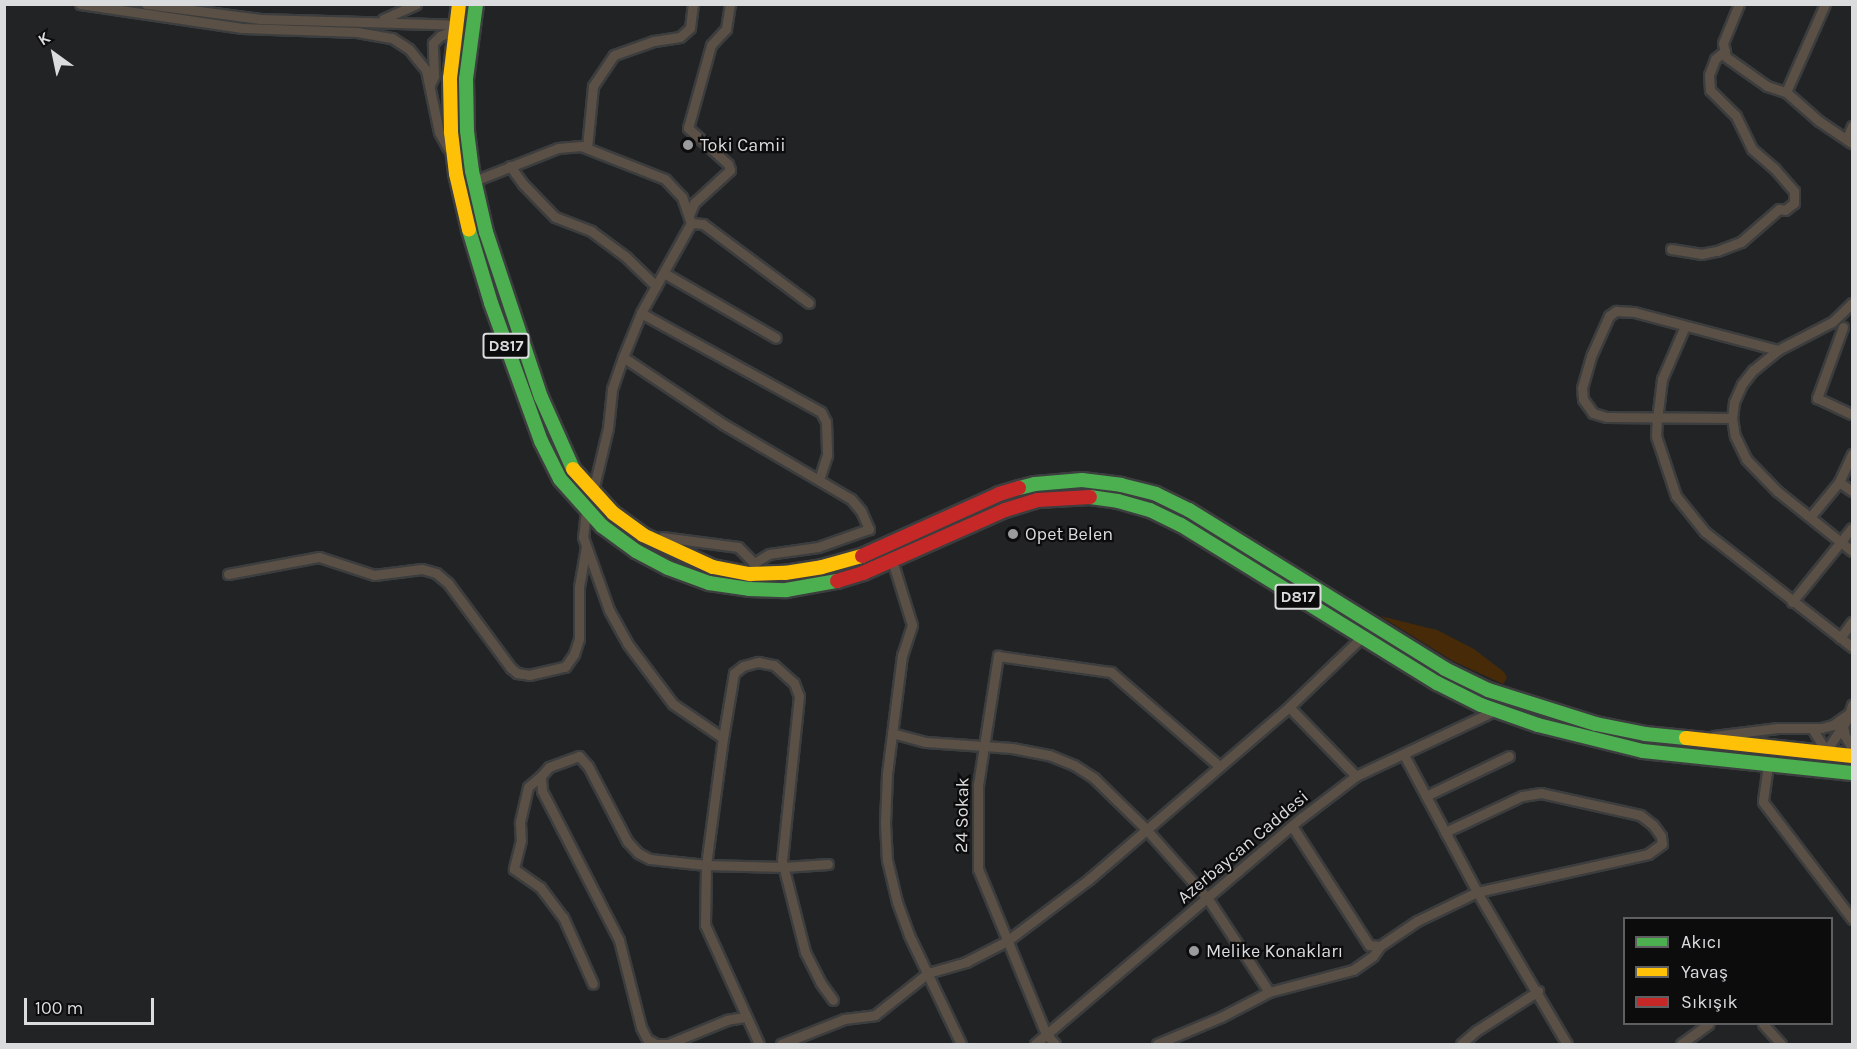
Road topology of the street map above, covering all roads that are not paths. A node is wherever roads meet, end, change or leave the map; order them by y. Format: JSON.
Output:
{"nodes":[{"id":1,"x":80,"y":4,"type":"edge"},
{"id":2,"x":146,"y":4,"type":"edge"},
{"id":3,"x":416,"y":4,"type":"edge"},
{"id":4,"x":459,"y":4,"type":"edge"},
{"id":5,"x":476,"y":4,"type":"edge"},
{"id":6,"x":693,"y":4,"type":"edge"},
{"id":7,"x":730,"y":4,"type":"edge"},
{"id":8,"x":1739,"y":4,"type":"edge"},
{"id":9,"x":1825,"y":4,"type":"edge"},
{"id":10,"x":121,"y":9,"type":"edge"},
{"id":11,"x":378,"y":21,"type":"junction"},
{"id":12,"x":472,"y":25,"type":"junction"},
{"id":13,"x":455,"y":27,"type":"junction"},
{"id":14,"x":1725,"y":51,"type":"junction"},
{"id":15,"x":430,"y":86,"type":"junction"},
{"id":16,"x":1786,"y":92,"type":"junction"},
{"id":17,"x":1852,"y":126,"type":"edge"},
{"id":18,"x":1850,"y":141,"type":"edge"},
{"id":19,"x":587,"y":148,"type":"junction"},
{"id":20,"x":454,"y":158,"type":"junction"},
{"id":21,"x":510,"y":166,"type":"junction"},
{"id":22,"x":474,"y":181,"type":"junction"},
{"id":23,"x":690,"y":219,"type":"junction"},
{"id":24,"x":1671,"y":249,"type":"dead end"},
{"id":25,"x":663,"y":273,"type":"junction"},
{"id":26,"x":656,"y":286,"type":"junction"},
{"id":27,"x":809,"y":303,"type":"dead end"},
{"id":28,"x":1852,"y":303,"type":"edge"},
{"id":29,"x":641,"y":313,"type":"junction"},
{"id":30,"x":1832,"y":322,"type":"junction"},
{"id":31,"x":1685,"y":326,"type":"junction"},
{"id":32,"x":1848,"y":329,"type":"edge"},
{"id":33,"x":776,"y":338,"type":"dead end"},
{"id":34,"x":1778,"y":350,"type":"junction"},
{"id":35,"x":622,"y":357,"type":"junction"},
{"id":36,"x":1852,"y":414,"type":"edge"},
{"id":37,"x":1657,"y":417,"type":"junction"},
{"id":38,"x":1732,"y":418,"type":"junction"},
{"id":39,"x":1852,"y":454,"type":"edge"},
{"id":40,"x":819,"y":479,"type":"junction"},
{"id":41,"x":1839,"y":482,"type":"junction"},
{"id":42,"x":1852,"y":491,"type":"edge"},
{"id":43,"x":592,"y":493,"type":"junction"},
{"id":44,"x":586,"y":510,"type":"junction"},
{"id":45,"x":1810,"y":516,"type":"junction"},
{"id":46,"x":1852,"y":528,"type":"edge"},
{"id":47,"x":643,"y":535,"type":"junction"},
{"id":48,"x":1841,"y":541,"type":"junction"},
{"id":49,"x":586,"y":547,"type":"junction"},
{"id":50,"x":1852,"y":551,"type":"edge"},
{"id":51,"x":892,"y":560,"type":"junction"},
{"id":52,"x":752,"y":568,"type":"junction"},
{"id":53,"x":228,"y":574,"type":"dead end"},
{"id":54,"x":749,"y":589,"type":"junction"},
{"id":55,"x":1792,"y":602,"type":"junction"},
{"id":56,"x":1852,"y":622,"type":"edge"},
{"id":57,"x":1362,"y":638,"type":"junction"},
{"id":58,"x":1840,"y":638,"type":"junction"},
{"id":59,"x":1852,"y":647,"type":"edge"},
{"id":60,"x":1289,"y":707,"type":"junction"},
{"id":61,"x":1495,"y":710,"type":"junction"},
{"id":62,"x":1850,"y":710,"type":"edge"},
{"id":63,"x":1843,"y":726,"type":"junction"},
{"id":64,"x":1812,"y":728,"type":"junction"},
{"id":65,"x":892,"y":733,"type":"junction"},
{"id":66,"x":723,"y":738,"type":"junction"},
{"id":67,"x":1706,"y":740,"type":"junction"},
{"id":68,"x":981,"y":748,"type":"junction"},
{"id":69,"x":1852,"y":748,"type":"edge"},
{"id":70,"x":1825,"y":752,"type":"junction"},
{"id":71,"x":1404,"y":755,"type":"junction"},
{"id":72,"x":1509,"y":756,"type":"dead end"},
{"id":73,"x":1852,"y":756,"type":"edge"},
{"id":74,"x":1768,"y":765,"type":"junction"},
{"id":75,"x":1218,"y":766,"type":"junction"},
{"id":76,"x":1821,"y":770,"type":"junction"},
{"id":77,"x":1852,"y":773,"type":"edge"},
{"id":78,"x":541,"y":776,"type":"junction"},
{"id":79,"x":1356,"y":777,"type":"junction"},
{"id":80,"x":1426,"y":796,"type":"junction"},
{"id":81,"x":1292,"y":826,"type":"junction"},
{"id":82,"x":1145,"y":828,"type":"junction"},
{"id":83,"x":1445,"y":832,"type":"junction"},
{"id":84,"x":828,"y":864,"type":"dead end"},
{"id":85,"x":706,"y":865,"type":"junction"},
{"id":86,"x":783,"y":867,"type":"junction"},
{"id":87,"x":1477,"y":892,"type":"junction"},
{"id":88,"x":1208,"y":899,"type":"junction"},
{"id":89,"x":1852,"y":919,"type":"edge"},
{"id":90,"x":1007,"y":941,"type":"junction"},
{"id":91,"x":1380,"y":946,"type":"junction"},
{"id":92,"x":928,"y":973,"type":"junction"},
{"id":93,"x":593,"y":984,"type":"dead end"},
{"id":94,"x":1538,"y":991,"type":"junction"},
{"id":95,"x":1269,"y":992,"type":"junction"},
{"id":96,"x":832,"y":1000,"type":"dead end"},
{"id":97,"x":745,"y":1017,"type":"junction"},
{"id":98,"x":1706,"y":1025,"type":"edge"},
{"id":99,"x":1765,"y":1025,"type":"edge"},
{"id":100,"x":1046,"y":1034,"type":"junction"},
{"id":101,"x":1694,"y":1035,"type":"junction"},
{"id":102,"x":759,"y":1044,"type":"edge"},
{"id":103,"x":781,"y":1044,"type":"edge"},
{"id":104,"x":961,"y":1044,"type":"edge"},
{"id":105,"x":1035,"y":1044,"type":"edge"},
{"id":106,"x":1055,"y":1044,"type":"edge"},
{"id":107,"x":1157,"y":1044,"type":"edge"},
{"id":108,"x":1461,"y":1044,"type":"edge"},
{"id":109,"x":1567,"y":1044,"type":"edge"},
{"id":110,"x":1681,"y":1044,"type":"edge"},
{"id":111,"x":1701,"y":1044,"type":"edge"},
{"id":112,"x":1781,"y":1044,"type":"edge"}],
"edges":[{"from":1,"to":10,"type":"street"},
{"from":2,"to":11,"type":"street"},
{"from":3,"to":11,"type":"street"},
{"from":4,"to":13,"type":"highway","number":"D817"},
{"from":5,"to":12,"type":"highway","number":"D817"},
{"from":6,"to":19,"type":"street"},
{"from":7,"to":23,"type":"street"},
{"from":8,"to":14,"type":"street"},
{"from":9,"to":16,"type":"street"},
{"from":10,"to":15,"type":"street"},
{"from":11,"to":13,"type":"street"},
{"from":12,"to":13,"type":"street"},
{"from":12,"to":22,"type":"highway","number":"D817"},
{"from":13,"to":15,"type":"street"},
{"from":13,"to":20,"type":"highway","number":"D817"},
{"from":14,"to":16,"type":"street"},
{"from":14,"to":24,"type":"street"},
{"from":15,"to":20,"type":"street"},
{"from":16,"to":18,"type":"street"},
{"from":17,"to":18,"type":"street"},
{"from":19,"to":21,"type":"street"},
{"from":19,"to":23,"type":"street"},
{"from":20,"to":44,"type":"highway","number":"D817"},
{"from":21,"to":22,"type":"street"},
{"from":21,"to":26,"type":"street"},
{"from":22,"to":43,"type":"highway","number":"D817"},
{"from":23,"to":25,"type":"street"},
{"from":23,"to":27,"type":"street"},
{"from":25,"to":26,"type":"street"},
{"from":25,"to":33,"type":"street"},
{"from":26,"to":29,"type":"street"},
{"from":28,"to":30,"type":"street"},
{"from":29,"to":35,"type":"street"},
{"from":29,"to":40,"type":"street"},
{"from":30,"to":32,"type":"street"},
{"from":30,"to":34,"type":"street"},
{"from":31,"to":34,"type":"street"},
{"from":31,"to":37,"type":"street"},
{"from":31,"to":37,"type":"street"},
{"from":32,"to":36,"type":"street"},
{"from":34,"to":38,"type":"street"},
{"from":35,"to":40,"type":"street"},
{"from":35,"to":43,"type":"street"},
{"from":37,"to":38,"type":"street"},
{"from":37,"to":55,"type":"street"},
{"from":38,"to":45,"type":"street"},
{"from":39,"to":41,"type":"street"},
{"from":40,"to":52,"type":"street"},
{"from":41,"to":42,"type":"street"},
{"from":41,"to":45,"type":"street"},
{"from":43,"to":47,"type":"highway","number":"D817"},
{"from":44,"to":49,"type":"street"},
{"from":44,"to":54,"type":"highway","number":"D817"},
{"from":45,"to":48,"type":"street"},
{"from":46,"to":48,"type":"street"},
{"from":47,"to":52,"type":"highway","number":"D817"},
{"from":47,"to":52,"type":"street"},
{"from":48,"to":50,"type":"street"},
{"from":48,"to":55,"type":"street"},
{"from":49,"to":53,"type":"street"},
{"from":49,"to":66,"type":"street"},
{"from":51,"to":54,"type":"highway","number":"D817"},
{"from":51,"to":57,"type":"highway","number":"D817"},
{"from":51,"to":65,"type":"street"},
{"from":52,"to":54,"type":"street"},
{"from":52,"to":67,"type":"highway","number":"D817"},
{"from":55,"to":58,"type":"street"},
{"from":56,"to":58,"type":"street"},
{"from":57,"to":60,"type":"street"},
{"from":57,"to":61,"type":"highway","number":"D817"},
{"from":58,"to":59,"type":"street"},
{"from":60,"to":75,"type":"street"},
{"from":60,"to":79,"type":"street"},
{"from":61,"to":71,"type":"street","name":"Azerbaycan Caddesi"},
{"from":61,"to":74,"type":"highway","number":"D817"},
{"from":62,"to":63,"type":"street"},
{"from":62,"to":64,"type":"street"},
{"from":63,"to":69,"type":"street"},
{"from":63,"to":70,"type":"street"},
{"from":64,"to":67,"type":"street"},
{"from":64,"to":70,"type":"street"},
{"from":65,"to":68,"type":"street"},
{"from":65,"to":92,"type":"street"},
{"from":66,"to":85,"type":"street"},
{"from":66,"to":86,"type":"street"},
{"from":67,"to":70,"type":"highway","number":"D817"},
{"from":68,"to":75,"type":"street","name":"24 Sokak"},
{"from":68,"to":82,"type":"street"},
{"from":68,"to":90,"type":"street","name":"24 Sokak"},
{"from":70,"to":73,"type":"highway","number":"D817"},
{"from":70,"to":76,"type":"street"},
{"from":71,"to":79,"type":"street","name":"Azerbaycan Caddesi"},
{"from":71,"to":80,"type":"street"},
{"from":72,"to":80,"type":"street"},
{"from":74,"to":76,"type":"highway","number":"D817"},
{"from":74,"to":89,"type":"street"},
{"from":75,"to":82,"type":"street"},
{"from":76,"to":77,"type":"highway","number":"D817"},
{"from":78,"to":85,"type":"street"},
{"from":78,"to":93,"type":"street"},
{"from":78,"to":97,"type":"street"},
{"from":79,"to":81,"type":"street","name":"Azerbaycan Caddesi"},
{"from":80,"to":83,"type":"street"},
{"from":81,"to":88,"type":"street","name":"Azerbaycan Caddesi"},
{"from":81,"to":91,"type":"street"},
{"from":82,"to":88,"type":"street"},
{"from":82,"to":90,"type":"street"},
{"from":83,"to":87,"type":"street"},
{"from":83,"to":87,"type":"street"},
{"from":84,"to":86,"type":"street"},
{"from":85,"to":86,"type":"street"},
{"from":85,"to":97,"type":"street"},
{"from":86,"to":96,"type":"street"},
{"from":87,"to":91,"type":"street"},
{"from":87,"to":94,"type":"street"},
{"from":88,"to":95,"type":"street"},
{"from":88,"to":100,"type":"street","name":"Azerbaycan Caddesi"},
{"from":90,"to":92,"type":"street"},
{"from":90,"to":100,"type":"street","name":"24 Sokak"},
{"from":91,"to":95,"type":"street"},
{"from":92,"to":103,"type":"street"},
{"from":92,"to":104,"type":"street"},
{"from":94,"to":108,"type":"street"},
{"from":94,"to":109,"type":"street"},
{"from":95,"to":107,"type":"street"},
{"from":97,"to":102,"type":"street"},
{"from":98,"to":101,"type":"street"},
{"from":99,"to":112,"type":"street"},
{"from":100,"to":105,"type":"street","name":"Azerbaycan Caddesi"},
{"from":100,"to":106,"type":"street","name":"24 Sokak"},
{"from":101,"to":110,"type":"street"},
{"from":101,"to":111,"type":"street"}]}
